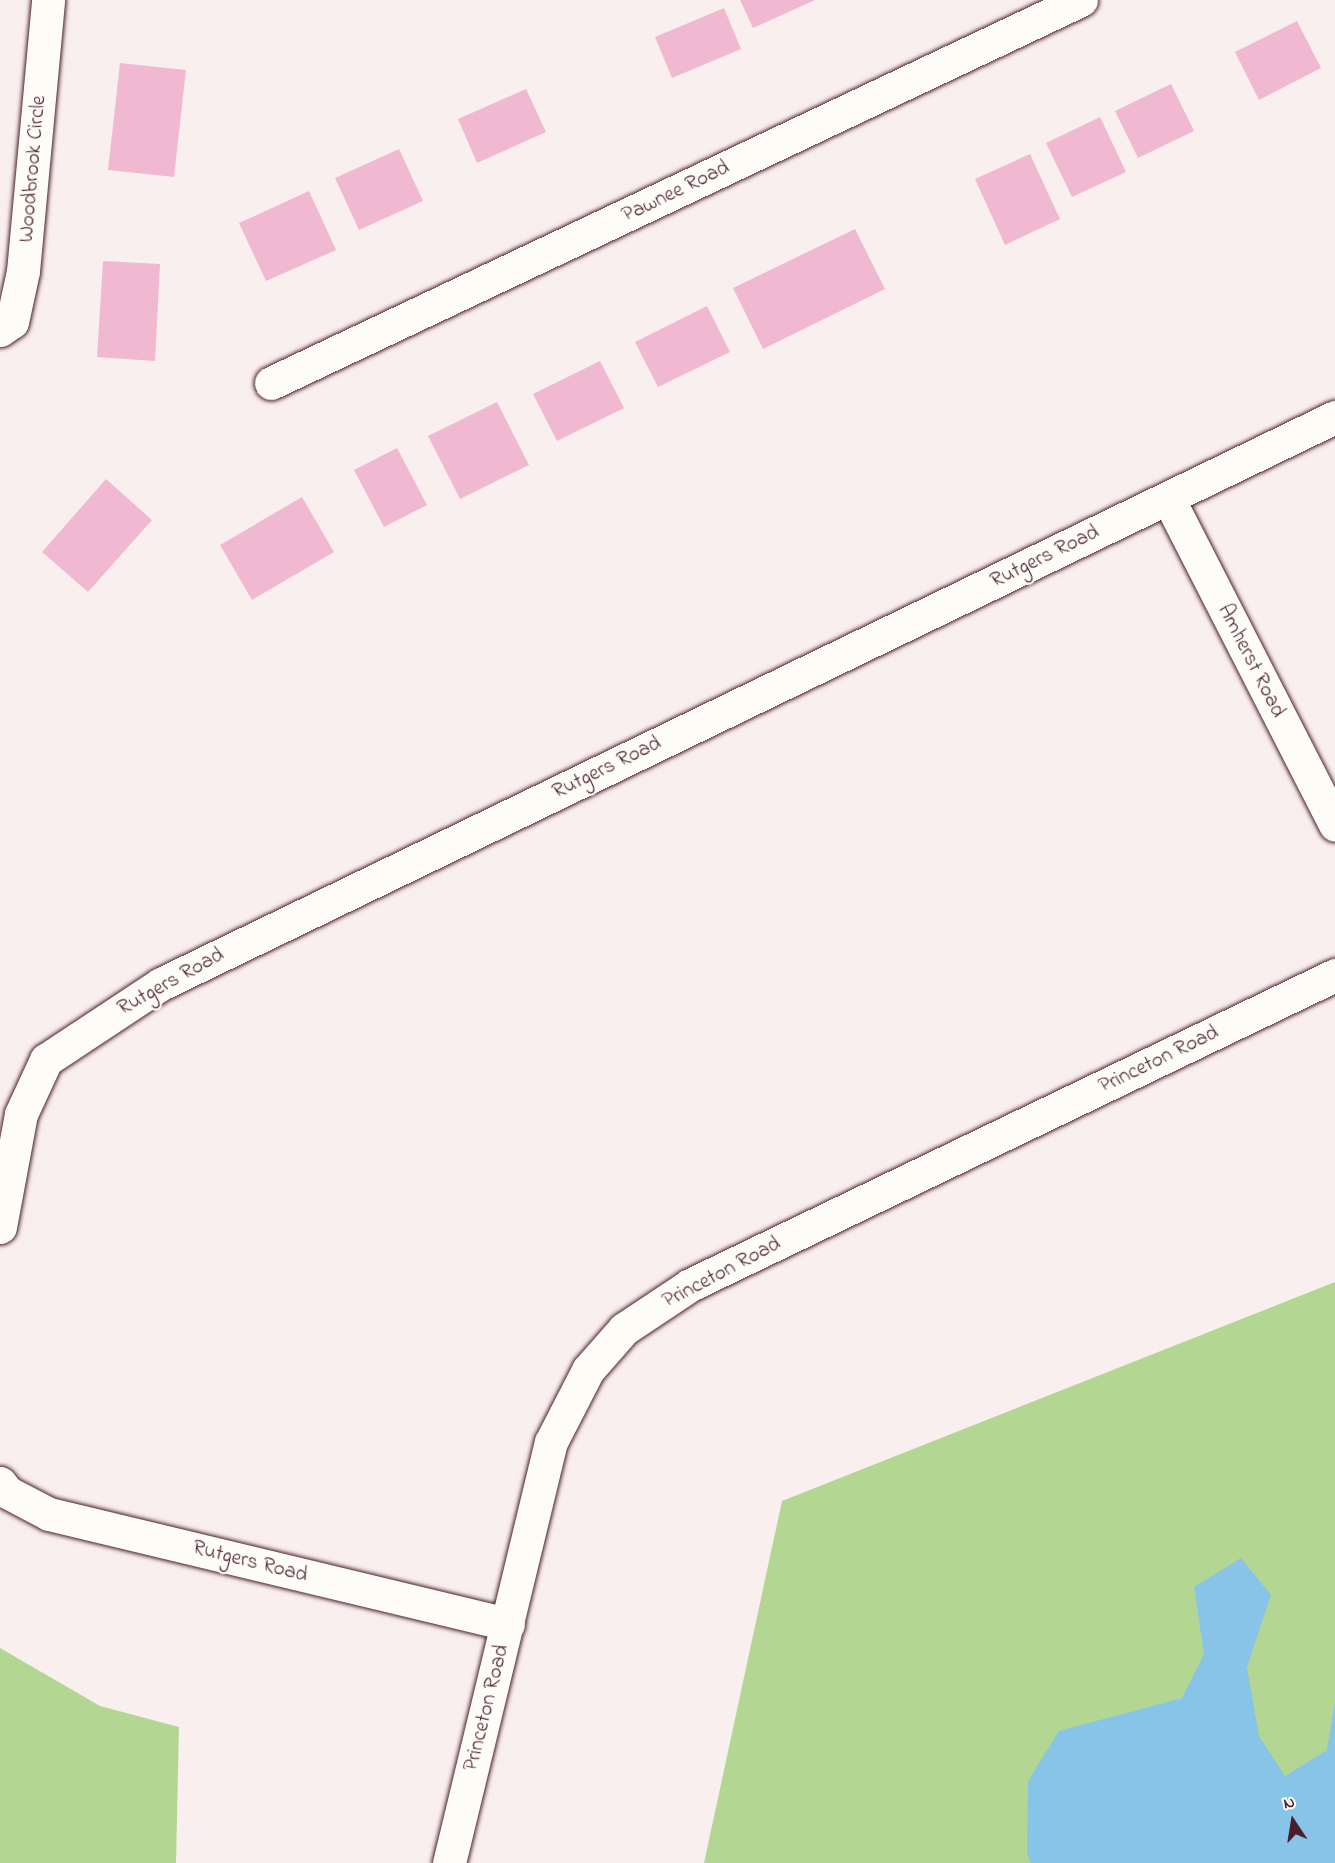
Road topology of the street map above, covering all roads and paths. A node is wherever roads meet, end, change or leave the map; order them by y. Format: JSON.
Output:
{"nodes":[{"id":1,"x":48,"y":0,"type":"edge"},
{"id":2,"x":1081,"y":0,"type":"edge"},
{"id":3,"x":0,"y":330,"type":"edge"},
{"id":4,"x":271,"y":383,"type":"dead end"},
{"id":5,"x":1335,"y":417,"type":"edge"},
{"id":6,"x":1168,"y":498,"type":"junction"},
{"id":7,"x":1335,"y":825,"type":"edge"},
{"id":8,"x":1335,"y":975,"type":"edge"},
{"id":9,"x":0,"y":1227,"type":"edge"},
{"id":10,"x":0,"y":1483,"type":"edge"},
{"id":11,"x":508,"y":1624,"type":"junction"},
{"id":12,"x":449,"y":1863,"type":"edge"}],
"edges":[{"from":1,"to":3,"type":"street","name":"Woodbrook Circle"},
{"from":2,"to":4,"type":"street","name":"Pawnee Road"},
{"from":5,"to":6,"type":"street","name":"Rutgers Road"},
{"from":6,"to":7,"type":"street","name":"Amherst Road"},
{"from":6,"to":9,"type":"street","name":"Rutgers Road"},
{"from":8,"to":11,"type":"street","name":"Princeton Road"},
{"from":10,"to":11,"type":"street","name":"Rutgers Road"},
{"from":11,"to":12,"type":"street","name":"Princeton Road"}]}
